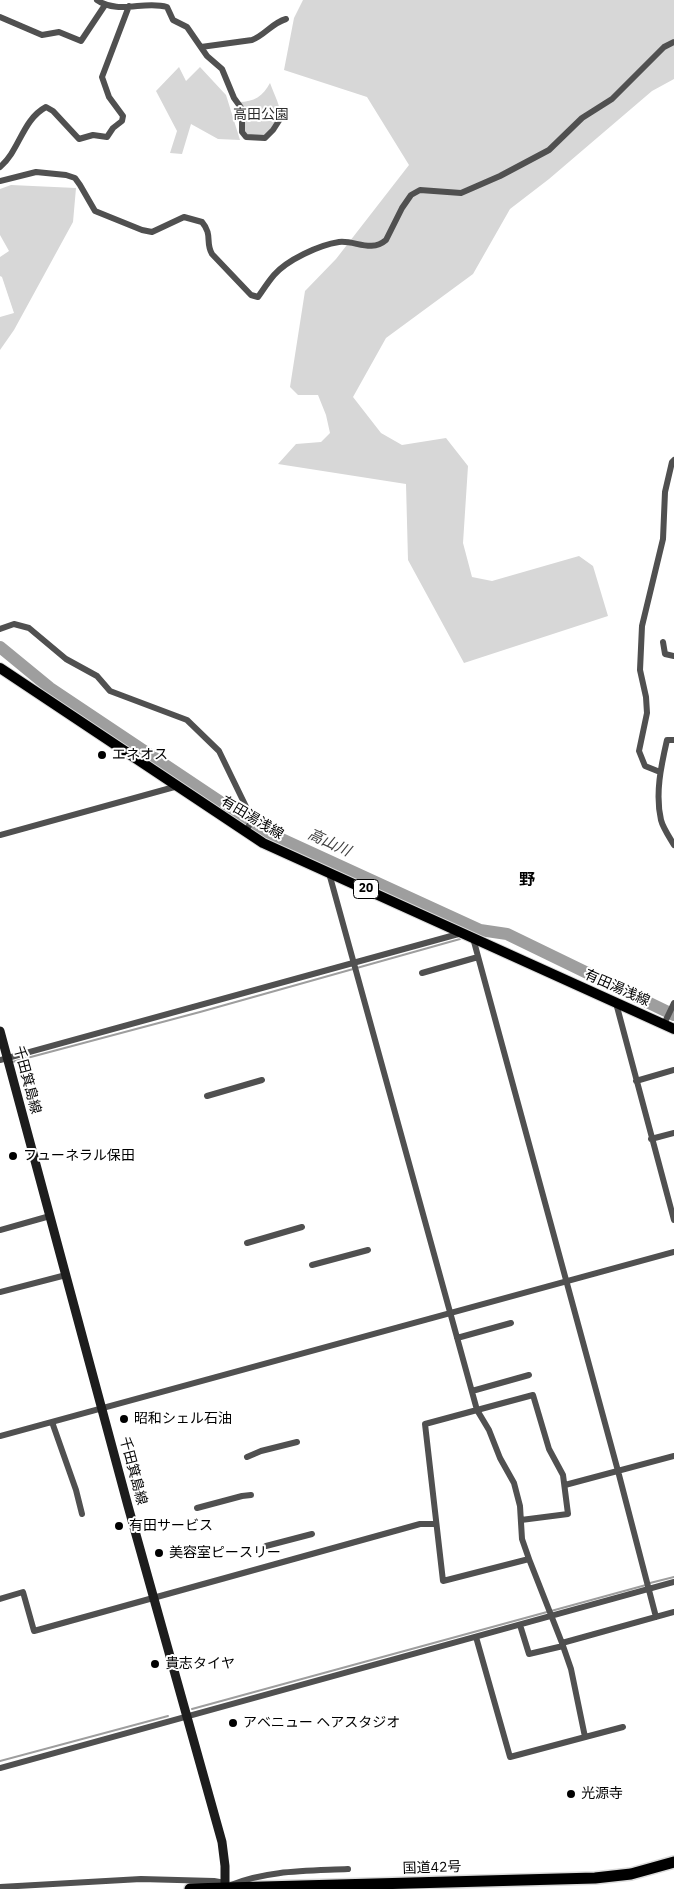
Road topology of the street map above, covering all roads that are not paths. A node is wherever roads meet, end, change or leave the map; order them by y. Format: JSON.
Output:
{"nodes":[{"id":1,"x":97,"y":0,"type":"edge"},
{"id":2,"x":105,"y":5,"type":"junction"},
{"id":3,"x":129,"y":6,"type":"junction"},
{"id":4,"x":0,"y":17,"type":"edge"},
{"id":5,"x":286,"y":19,"type":"dead end"},
{"id":6,"x":674,"y":42,"type":"edge"},
{"id":7,"x":201,"y":47,"type":"junction"},
{"id":8,"x":282,"y":116,"type":"dead end"},
{"id":9,"x":0,"y":167,"type":"edge"},
{"id":10,"x":0,"y":181,"type":"edge"},
{"id":11,"x":674,"y":460,"type":"edge"},
{"id":12,"x":0,"y":629,"type":"edge"},
{"id":13,"x":663,"y":642,"type":"dead end"},
{"id":14,"x":674,"y":656,"type":"edge"},
{"id":15,"x":0,"y":668,"type":"edge"},
{"id":16,"x":674,"y":740,"type":"edge"},
{"id":17,"x":660,"y":772,"type":"junction"},
{"id":18,"x":178,"y":786,"type":"junction"},
{"id":19,"x":246,"y":832,"type":"junction"},
{"id":20,"x":0,"y":835,"type":"edge"},
{"id":21,"x":674,"y":845,"type":"edge"},
{"id":22,"x":329,"y":873,"type":"junction"},
{"id":23,"x":462,"y":933,"type":"junction"},
{"id":24,"x":473,"y":938,"type":"junction"},
{"id":25,"x":478,"y":957,"type":"junction"},
{"id":26,"x":355,"y":963,"type":"junction"},
{"id":27,"x":422,"y":973,"type":"dead end"},
{"id":28,"x":616,"y":1003,"type":"junction"},
{"id":29,"x":674,"y":1003,"type":"edge"},
{"id":30,"x":669,"y":1027,"type":"edge"},
{"id":31,"x":0,"y":1031,"type":"edge"},
{"id":32,"x":6,"y":1061,"type":"edge"},
{"id":33,"x":674,"y":1070,"type":"edge"},
{"id":34,"x":262,"y":1080,"type":"dead end"},
{"id":35,"x":636,"y":1081,"type":"junction"},
{"id":36,"x":207,"y":1096,"type":"dead end"},
{"id":37,"x":674,"y":1132,"type":"edge"},
{"id":38,"x":651,"y":1139,"type":"junction"},
{"id":39,"x":50,"y":1216,"type":"junction"},
{"id":40,"x":674,"y":1220,"type":"edge"},
{"id":41,"x":302,"y":1228,"type":"dead end"},
{"id":42,"x":0,"y":1230,"type":"edge"},
{"id":43,"x":247,"y":1243,"type":"dead end"},
{"id":44,"x":368,"y":1250,"type":"dead end"},
{"id":45,"x":674,"y":1252,"type":"edge"},
{"id":46,"x":312,"y":1265,"type":"dead end"},
{"id":47,"x":66,"y":1275,"type":"junction"},
{"id":48,"x":566,"y":1281,"type":"junction"},
{"id":49,"x":0,"y":1292,"type":"edge"},
{"id":50,"x":450,"y":1313,"type":"junction"},
{"id":51,"x":511,"y":1324,"type":"dead end"},
{"id":52,"x":458,"y":1338,"type":"junction"},
{"id":53,"x":528,"y":1375,"type":"dead end"},
{"id":54,"x":472,"y":1390,"type":"junction"},
{"id":55,"x":102,"y":1409,"type":"junction"},
{"id":56,"x":477,"y":1410,"type":"junction"},
{"id":57,"x":52,"y":1422,"type":"junction"},
{"id":58,"x":0,"y":1436,"type":"edge"},
{"id":59,"x":297,"y":1442,"type":"dead end"},
{"id":60,"x":674,"y":1456,"type":"edge"},
{"id":61,"x":247,"y":1457,"type":"dead end"},
{"id":62,"x":618,"y":1471,"type":"junction"},
{"id":63,"x":564,"y":1485,"type":"junction"},
{"id":64,"x":251,"y":1495,"type":"dead end"},
{"id":65,"x":197,"y":1508,"type":"dead end"},
{"id":66,"x":82,"y":1514,"type":"dead end"},
{"id":67,"x":521,"y":1520,"type":"junction"},
{"id":68,"x":436,"y":1524,"type":"junction"},
{"id":69,"x":312,"y":1534,"type":"dead end"},
{"id":70,"x":266,"y":1546,"type":"dead end"},
{"id":71,"x":529,"y":1559,"type":"junction"},
{"id":72,"x":674,"y":1582,"type":"edge"},
{"id":73,"x":649,"y":1588,"type":"junction"},
{"id":74,"x":154,"y":1598,"type":"junction"},
{"id":75,"x":0,"y":1599,"type":"edge"},
{"id":76,"x":674,"y":1612,"type":"edge"},
{"id":77,"x":551,"y":1616,"type":"junction"},
{"id":78,"x":656,"y":1618,"type":"junction"},
{"id":79,"x":520,"y":1625,"type":"junction"},
{"id":80,"x":476,"y":1637,"type":"junction"},
{"id":81,"x":562,"y":1644,"type":"junction"},
{"id":82,"x":187,"y":1718,"type":"junction"},
{"id":83,"x":623,"y":1727,"type":"dead end"},
{"id":84,"x":584,"y":1737,"type":"junction"},
{"id":85,"x":0,"y":1768,"type":"edge"},
{"id":86,"x":674,"y":1862,"type":"edge"},
{"id":87,"x":348,"y":1869,"type":"dead end"},
{"id":88,"x":225,"y":1886,"type":"edge"},
{"id":89,"x":0,"y":1887,"type":"edge"},
{"id":90,"x":190,"y":1889,"type":"edge"}],
"edges":[{"from":1,"to":2,"type":"street"},
{"from":2,"to":3,"type":"street"},
{"from":2,"to":4,"type":"street"},
{"from":3,"to":7,"type":"street"},
{"from":3,"to":9,"type":"street"},
{"from":5,"to":7,"type":"street"},
{"from":6,"to":10,"type":"street"},
{"from":7,"to":8,"type":"street"},
{"from":11,"to":17,"type":"street"},
{"from":12,"to":19,"type":"street"},
{"from":13,"to":14,"type":"street"},
{"from":15,"to":18,"type":"main road","name":"有田湯浅線","number":"20"},
{"from":16,"to":17,"type":"street"},
{"from":17,"to":21,"type":"street"},
{"from":18,"to":19,"type":"main road","name":"有田湯浅線","number":"20"},
{"from":18,"to":20,"type":"street"},
{"from":19,"to":22,"type":"main road","name":"有田湯浅線","number":"20"},
{"from":22,"to":23,"type":"main road","name":"有田湯浅線","number":"20"},
{"from":22,"to":26,"type":"street"},
{"from":23,"to":24,"type":"main road","name":"有田湯浅線","number":"20"},
{"from":23,"to":26,"type":"street"},
{"from":24,"to":25,"type":"street"},
{"from":24,"to":28,"type":"main road","name":"有田湯浅線","number":"20"},
{"from":25,"to":27,"type":"street"},
{"from":25,"to":48,"type":"street"},
{"from":26,"to":32,"type":"street"},
{"from":26,"to":50,"type":"street"},
{"from":28,"to":30,"type":"main road","name":"有田湯浅線","number":"20"},
{"from":28,"to":35,"type":"street"},
{"from":29,"to":30,"type":"street"},
{"from":31,"to":32,"type":"main road","name":"千田箕島線"},
{"from":32,"to":39,"type":"main road","name":"千田箕島線"},
{"from":33,"to":35,"type":"street"},
{"from":34,"to":36,"type":"street"},
{"from":35,"to":38,"type":"street"},
{"from":37,"to":38,"type":"street"},
{"from":38,"to":40,"type":"street"},
{"from":39,"to":42,"type":"street"},
{"from":39,"to":47,"type":"main road","name":"千田箕島線"},
{"from":41,"to":43,"type":"street"},
{"from":44,"to":46,"type":"street"},
{"from":45,"to":48,"type":"street"},
{"from":47,"to":49,"type":"street"},
{"from":47,"to":55,"type":"main road","name":"千田箕島線"},
{"from":48,"to":50,"type":"street"},
{"from":48,"to":62,"type":"street"},
{"from":50,"to":52,"type":"street"},
{"from":50,"to":55,"type":"street"},
{"from":51,"to":52,"type":"street"},
{"from":52,"to":54,"type":"street"},
{"from":53,"to":54,"type":"street"},
{"from":54,"to":56,"type":"street"},
{"from":55,"to":57,"type":"street"},
{"from":55,"to":74,"type":"main road","name":"千田箕島線"},
{"from":56,"to":63,"type":"street"},
{"from":56,"to":67,"type":"street"},
{"from":56,"to":68,"type":"street"},
{"from":57,"to":58,"type":"street"},
{"from":57,"to":66,"type":"street"},
{"from":59,"to":61,"type":"street"},
{"from":60,"to":62,"type":"street"},
{"from":62,"to":63,"type":"street"},
{"from":62,"to":73,"type":"street"},
{"from":63,"to":67,"type":"street"},
{"from":64,"to":65,"type":"street"},
{"from":67,"to":71,"type":"street"},
{"from":68,"to":71,"type":"street"},
{"from":68,"to":74,"type":"street"},
{"from":69,"to":70,"type":"street"},
{"from":71,"to":77,"type":"street"},
{"from":72,"to":73,"type":"street"},
{"from":73,"to":77,"type":"street"},
{"from":73,"to":78,"type":"street"},
{"from":74,"to":75,"type":"street"},
{"from":74,"to":82,"type":"main road","name":"千田箕島線"},
{"from":76,"to":78,"type":"street"},
{"from":77,"to":79,"type":"street"},
{"from":77,"to":81,"type":"street"},
{"from":78,"to":81,"type":"street"},
{"from":79,"to":80,"type":"street"},
{"from":79,"to":81,"type":"street"},
{"from":80,"to":82,"type":"street"},
{"from":80,"to":84,"type":"street"},
{"from":81,"to":84,"type":"street"},
{"from":82,"to":85,"type":"street"},
{"from":82,"to":88,"type":"main road","name":"千田箕島線"},
{"from":83,"to":84,"type":"street"},
{"from":86,"to":88,"type":"highway","name":"国道42号"},
{"from":87,"to":88,"type":"street"},
{"from":88,"to":89,"type":"street"},
{"from":88,"to":90,"type":"highway","name":"国道42号"}]}
